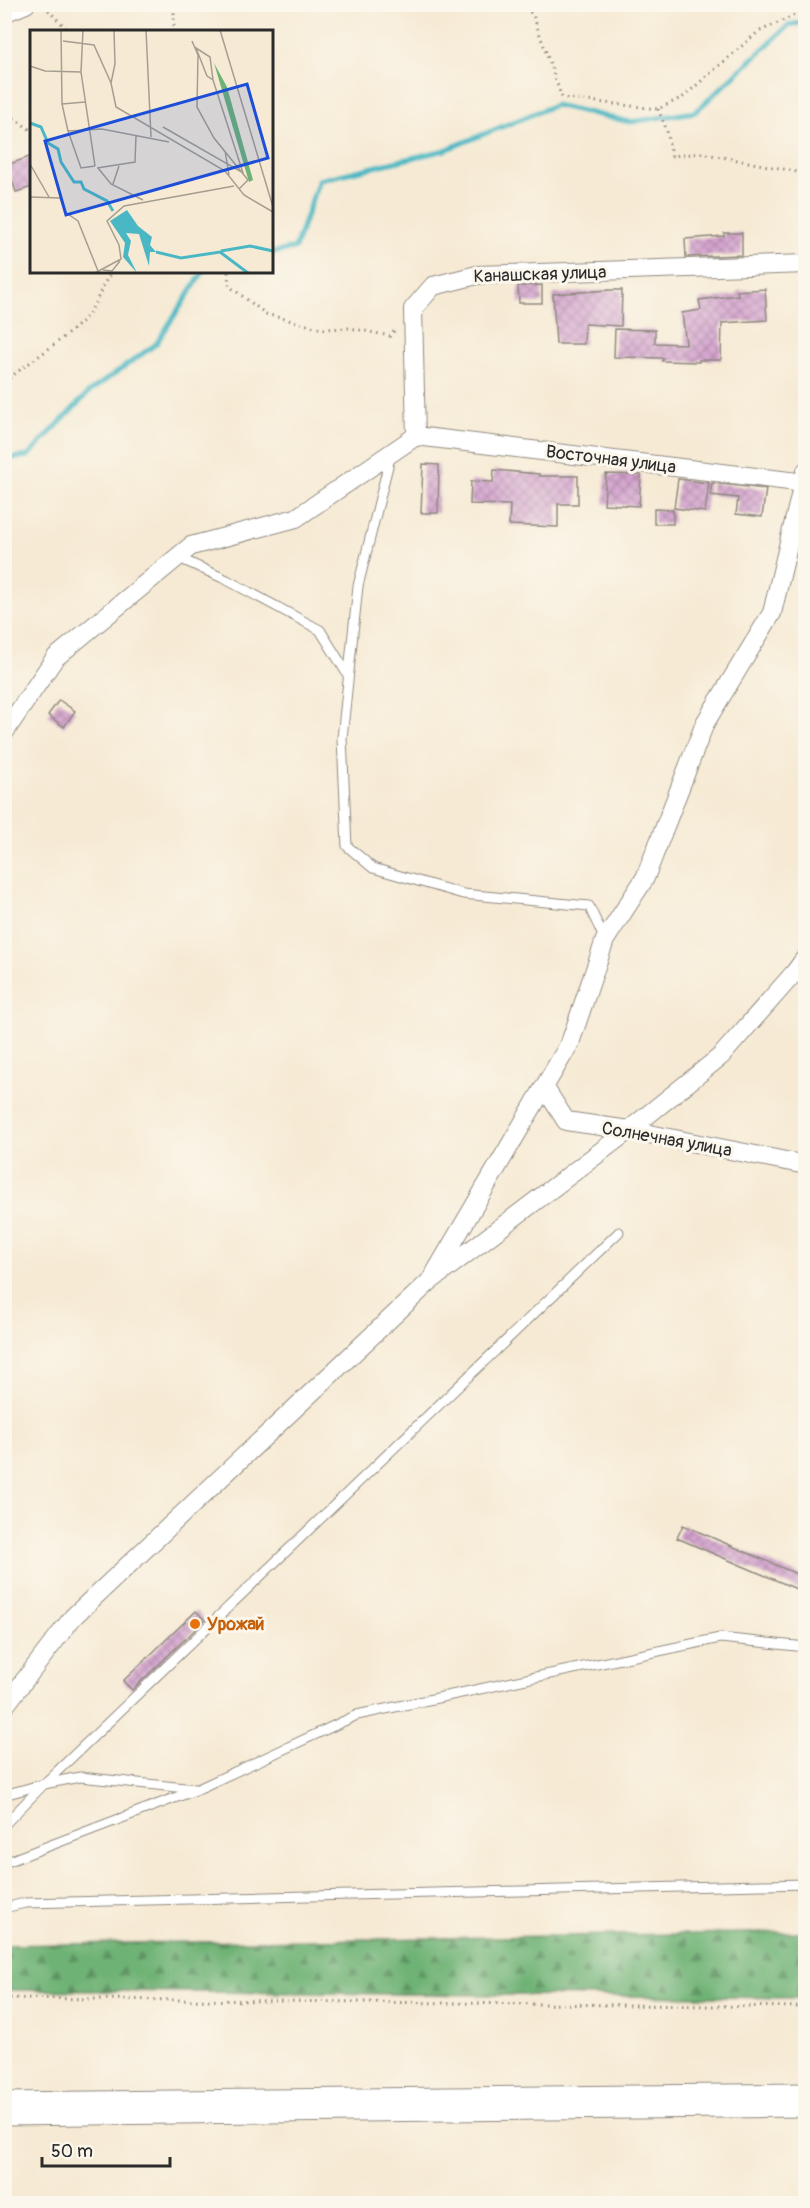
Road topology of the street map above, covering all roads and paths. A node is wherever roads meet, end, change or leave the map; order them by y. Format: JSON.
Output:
{"nodes":[{"id":1,"x":26,"y":4,"type":"edge"},
{"id":2,"x":42,"y":4,"type":"edge"},
{"id":3,"x":174,"y":4,"type":"edge"},
{"id":4,"x":521,"y":4,"type":"edge"},
{"id":5,"x":806,"y":10,"type":"edge"},
{"id":6,"x":4,"y":13,"type":"edge"},
{"id":7,"x":68,"y":30,"type":"edge"},
{"id":8,"x":174,"y":30,"type":"edge"},
{"id":9,"x":658,"y":109,"type":"junction"},
{"id":10,"x":4,"y":111,"type":"edge"},
{"id":11,"x":30,"y":130,"type":"edge"},
{"id":12,"x":806,"y":176,"type":"edge"},
{"id":13,"x":806,"y":264,"type":"edge"},
{"id":14,"x":111,"y":273,"type":"edge"},
{"id":15,"x":228,"y":273,"type":"edge"},
{"id":16,"x":413,"y":309,"type":"junction"},
{"id":17,"x":4,"y":380,"type":"edge"},
{"id":18,"x":416,"y":436,"type":"junction"},
{"id":19,"x":392,"y":452,"type":"junction"},
{"id":20,"x":805,"y":479,"type":"edge"},
{"id":21,"x":177,"y":557,"type":"junction"},
{"id":22,"x":348,"y":675,"type":"junction"},
{"id":23,"x":4,"y":733,"type":"edge"},
{"id":24,"x":605,"y":940,"type":"junction"},
{"id":25,"x":806,"y":957,"type":"edge"},
{"id":26,"x":545,"y":1088,"type":"junction"},
{"id":27,"x":629,"y":1130,"type":"junction"},
{"id":28,"x":806,"y":1165,"type":"edge"},
{"id":29,"x":619,"y":1232,"type":"dead end"},
{"id":30,"x":429,"y":1282,"type":"junction"},
{"id":31,"x":806,"y":1647,"type":"edge"},
{"id":32,"x":4,"y":1707,"type":"edge"},
{"id":33,"x":44,"y":1784,"type":"junction"},
{"id":34,"x":198,"y":1790,"type":"junction"},
{"id":35,"x":4,"y":1795,"type":"edge"},
{"id":36,"x":4,"y":1825,"type":"edge"},
{"id":37,"x":4,"y":1863,"type":"edge"},
{"id":38,"x":806,"y":1884,"type":"edge"},
{"id":39,"x":4,"y":1908,"type":"edge"},
{"id":40,"x":4,"y":1998,"type":"edge"},
{"id":41,"x":806,"y":2007,"type":"edge"},
{"id":42,"x":806,"y":2100,"type":"edge"},
{"id":43,"x":4,"y":2109,"type":"edge"}],
"edges":[{"from":1,"to":6,"type":"street"},
{"from":2,"to":7,"type":"path"},
{"from":3,"to":8,"type":"path"},
{"from":4,"to":9,"type":"path"},
{"from":5,"to":9,"type":"path"},
{"from":9,"to":12,"type":"path"},
{"from":10,"to":11,"type":"path"},
{"from":13,"to":16,"type":"street","name":"Канашская улица"},
{"from":14,"to":17,"type":"path"},
{"from":15,"to":16,"type":"path"},
{"from":16,"to":18,"type":"street"},
{"from":18,"to":19,"type":"street"},
{"from":18,"to":20,"type":"street","name":"Восточная улица"},
{"from":19,"to":21,"type":"street"},
{"from":19,"to":22,"type":"lane"},
{"from":20,"to":24,"type":"street"},
{"from":21,"to":22,"type":"lane"},
{"from":21,"to":23,"type":"street"},
{"from":22,"to":24,"type":"lane"},
{"from":24,"to":26,"type":"street"},
{"from":25,"to":27,"type":"street"},
{"from":26,"to":27,"type":"street","name":"Солнечная улица"},
{"from":26,"to":30,"type":"street"},
{"from":27,"to":28,"type":"street","name":"Солнечная улица"},
{"from":27,"to":30,"type":"street"},
{"from":29,"to":33,"type":"lane"},
{"from":30,"to":32,"type":"street"},
{"from":31,"to":34,"type":"lane"},
{"from":33,"to":34,"type":"lane"},
{"from":33,"to":35,"type":"lane"},
{"from":33,"to":36,"type":"lane"},
{"from":34,"to":37,"type":"lane"},
{"from":38,"to":39,"type":"lane"},
{"from":40,"to":41,"type":"path"},
{"from":42,"to":43,"type":"highway"}]}
